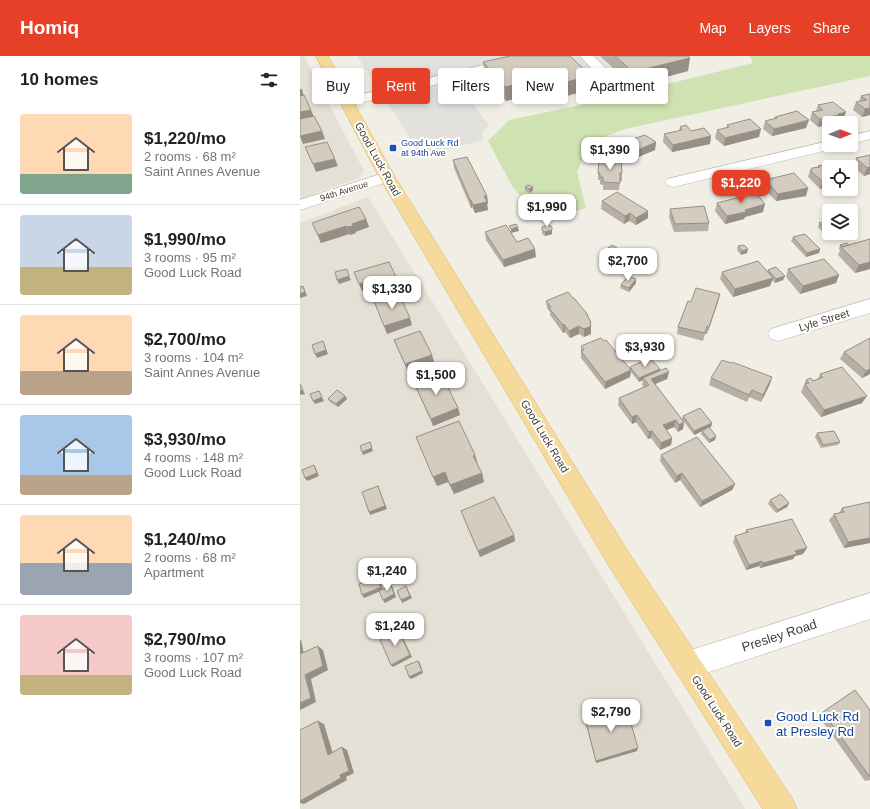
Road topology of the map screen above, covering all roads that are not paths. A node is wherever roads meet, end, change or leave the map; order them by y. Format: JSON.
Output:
{"nodes":[{"id":1,"x":322,"y":56,"type":"edge"},
{"id":2,"x":537,"y":56,"type":"edge"},
{"id":3,"x":586,"y":56,"type":"edge"},
{"id":4,"x":329,"y":68,"type":"edge"},
{"id":5,"x":599,"y":68,"type":"edge"},
{"id":6,"x":364,"y":98,"type":"edge"},
{"id":7,"x":348,"y":104,"type":"edge"},
{"id":8,"x":870,"y":135,"type":"edge"},
{"id":9,"x":858,"y":138,"type":"edge"},
{"id":10,"x":822,"y":147,"type":"edge"},
{"id":11,"x":387,"y":177,"type":"junction"},
{"id":12,"x":673,"y":182,"type":"dead end"},
{"id":13,"x":300,"y":205,"type":"edge"},
{"id":14,"x":870,"y":306,"type":"edge"},
{"id":15,"x":778,"y":334,"type":"dead end"},
{"id":16,"x":870,"y":606,"type":"edge"},
{"id":17,"x":688,"y":664,"type":"junction"},
{"id":18,"x":781,"y":809,"type":"edge"}],
"edges":[{"from":1,"to":4,"type":"main road","name":"Good Luck Road"},
{"from":2,"to":6,"type":"street"},
{"from":3,"to":5,"type":"street"},
{"from":7,"to":11,"type":"main road","name":"Good Luck Road"},
{"from":8,"to":9,"type":"street"},
{"from":10,"to":12,"type":"street"},
{"from":11,"to":13,"type":"street","name":"94th Avenue"},
{"from":11,"to":17,"type":"main road","name":"Good Luck Road"},
{"from":14,"to":15,"type":"street","name":"Lyle Street"},
{"from":16,"to":17,"type":"street","name":"Presley Road"},
{"from":17,"to":18,"type":"main road","name":"Good Luck Road"}]}
